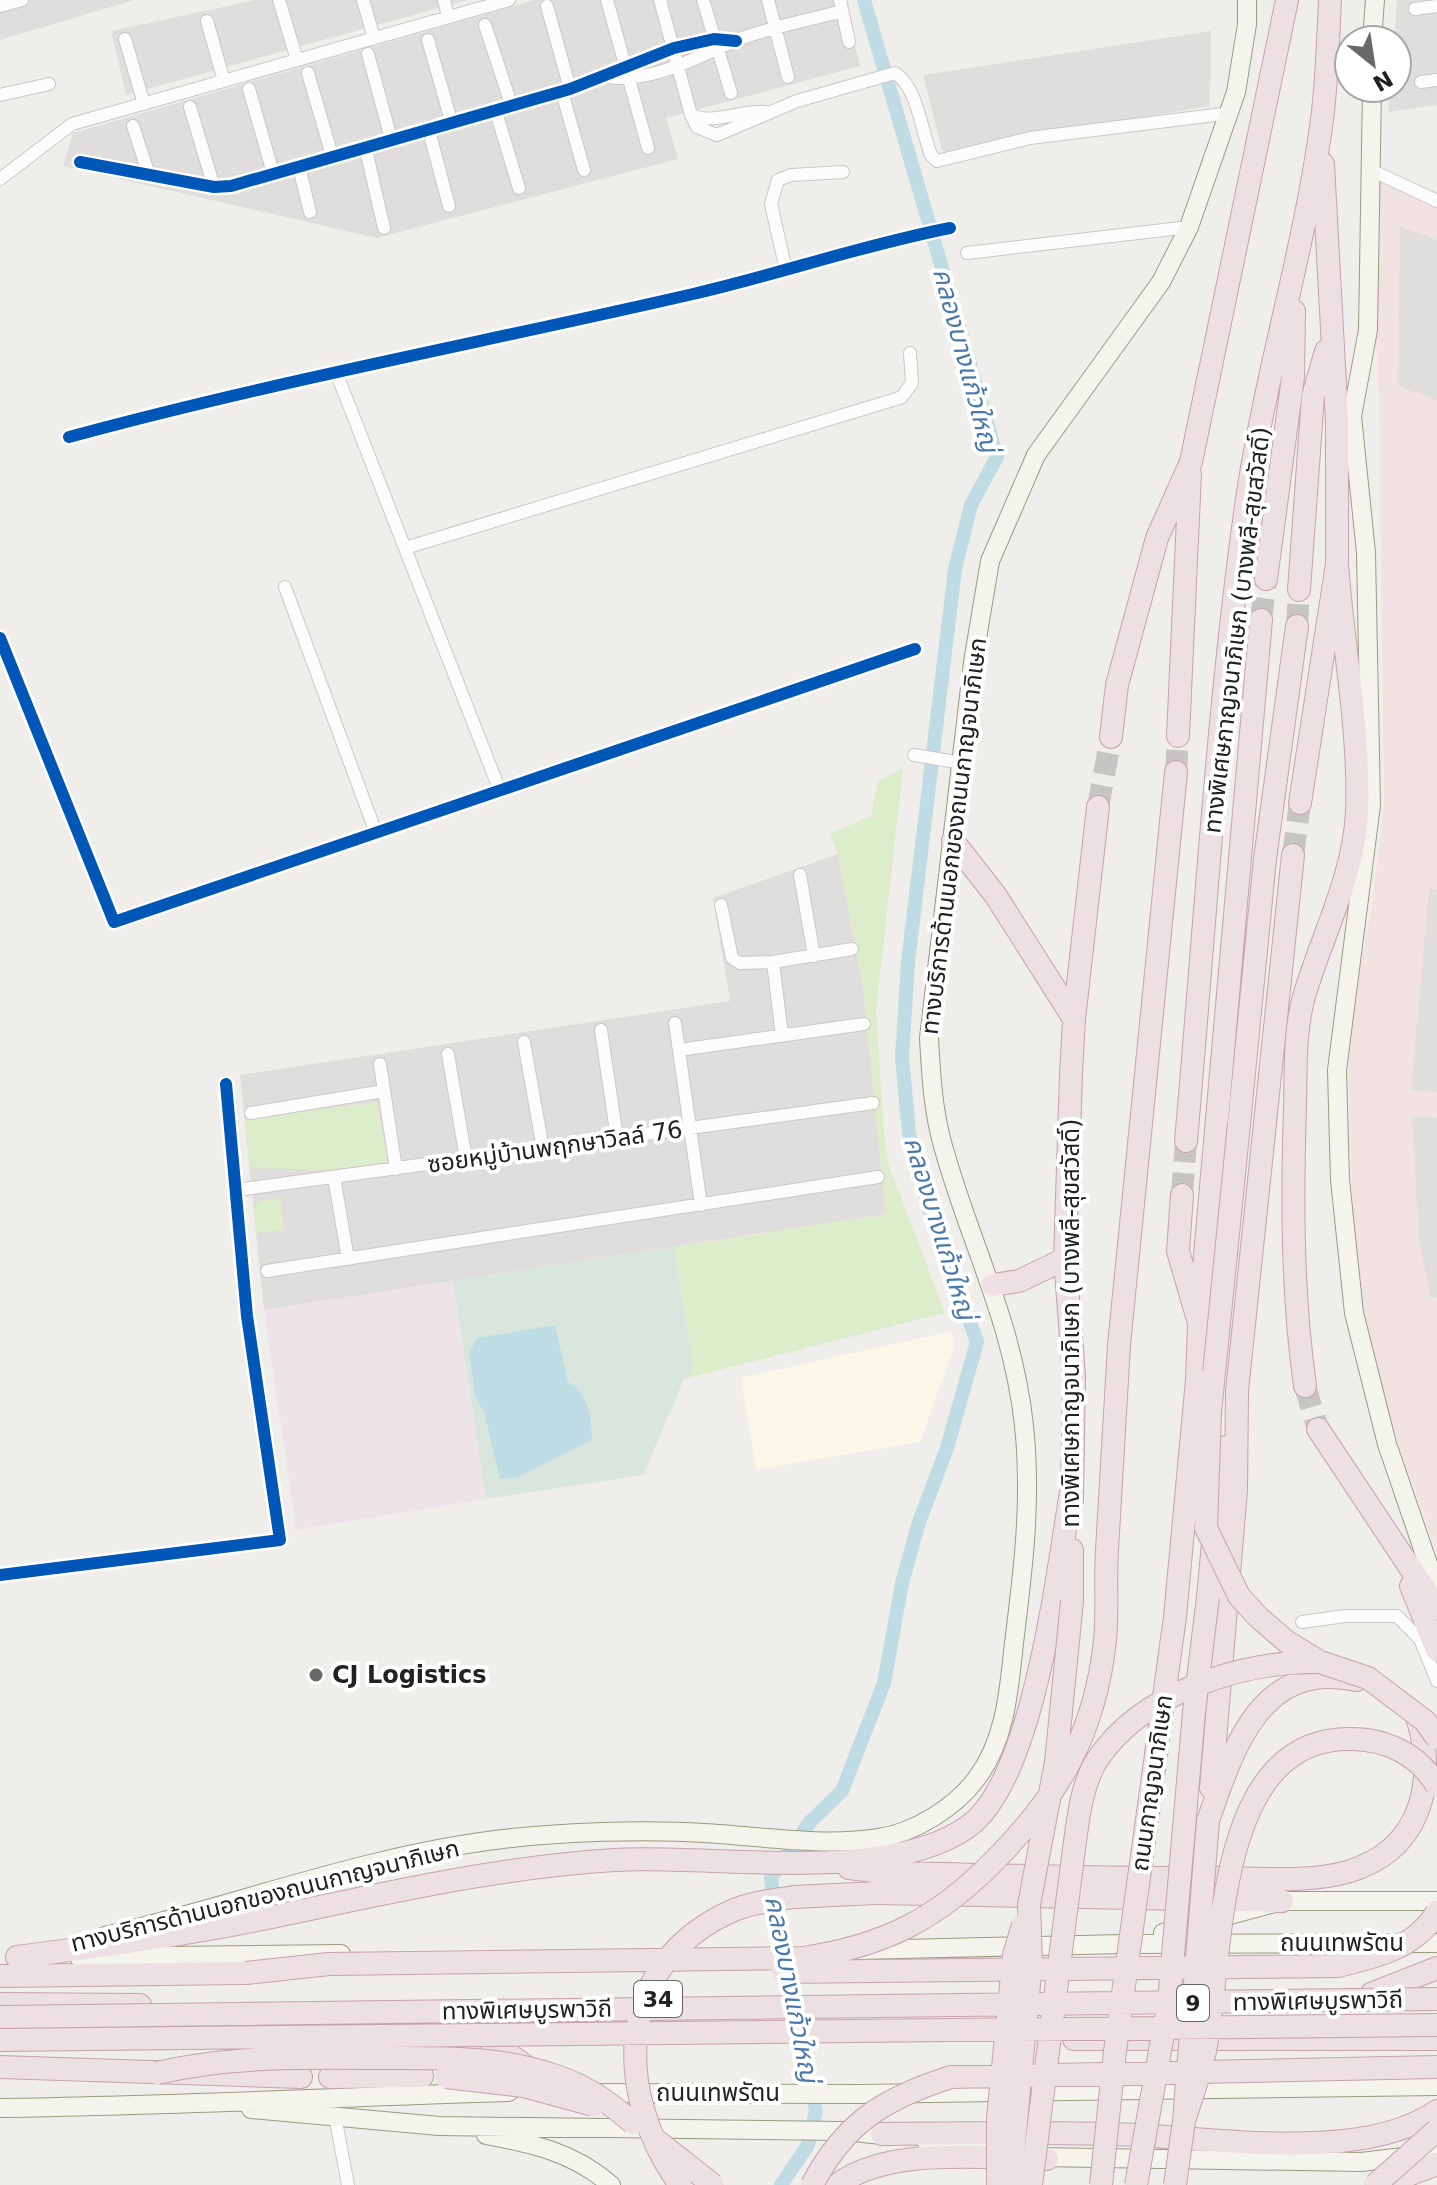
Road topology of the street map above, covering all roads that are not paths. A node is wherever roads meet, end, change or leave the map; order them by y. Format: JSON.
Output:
{"nodes":[{"id":1,"x":22,"y":0,"type":"edge"},
{"id":2,"x":279,"y":0,"type":"edge"},
{"id":3,"x":363,"y":0,"type":"edge"},
{"id":4,"x":444,"y":0,"type":"edge"},
{"id":5,"x":509,"y":0,"type":"edge"},
{"id":6,"x":607,"y":0,"type":"edge"},
{"id":7,"x":660,"y":0,"type":"edge"},
{"id":8,"x":703,"y":0,"type":"edge"},
{"id":9,"x":768,"y":0,"type":"edge"},
{"id":10,"x":1247,"y":0,"type":"edge"},
{"id":11,"x":1287,"y":0,"type":"edge"},
{"id":12,"x":1330,"y":0,"type":"edge"},
{"id":13,"x":1375,"y":0,"type":"edge"},
{"id":14,"x":841,"y":5,"type":"edge"},
{"id":15,"x":0,"y":6,"type":"edge"},
{"id":16,"x":547,"y":6,"type":"dead end"},
{"id":17,"x":1437,"y":6,"type":"edge"},
{"id":18,"x":1415,"y":9,"type":"dead end"},
{"id":19,"x":448,"y":17,"type":"junction"},
{"id":20,"x":207,"y":21,"type":"dead end"},
{"id":21,"x":1373,"y":24,"type":"edge"},
{"id":22,"x":485,"y":25,"type":"dead end"},
{"id":23,"x":775,"y":30,"type":"junction"},
{"id":24,"x":374,"y":38,"type":"junction"},
{"id":25,"x":125,"y":39,"type":"dead end"},
{"id":26,"x":428,"y":40,"type":"dead end"},
{"id":27,"x":849,"y":42,"type":"dead end"},
{"id":28,"x":716,"y":45,"type":"junction"},
{"id":29,"x":674,"y":48,"type":"junction"},
{"id":30,"x":368,"y":54,"type":"dead end"},
{"id":31,"x":297,"y":60,"type":"junction"},
{"id":32,"x":678,"y":65,"type":"junction"},
{"id":33,"x":625,"y":66,"type":"junction"},
{"id":34,"x":308,"y":73,"type":"dead end"},
{"id":35,"x":607,"y":77,"type":"junction"},
{"id":36,"x":788,"y":77,"type":"dead end"},
{"id":37,"x":629,"y":80,"type":"junction"},
{"id":38,"x":1437,"y":80,"type":"edge"},
{"id":39,"x":224,"y":81,"type":"junction"},
{"id":40,"x":1421,"y":82,"type":"dead end"},
{"id":41,"x":49,"y":84,"type":"dead end"},
{"id":42,"x":249,"y":89,"type":"dead end"},
{"id":43,"x":566,"y":90,"type":"junction"},
{"id":44,"x":731,"y":93,"type":"dead end"},
{"id":45,"x":0,"y":95,"type":"edge"},
{"id":46,"x":144,"y":104,"type":"junction"},
{"id":47,"x":1372,"y":104,"type":"edge"},
{"id":48,"x":190,"y":107,"type":"dead end"},
{"id":49,"x":512,"y":107,"type":"junction"},
{"id":50,"x":496,"y":112,"type":"junction"},
{"id":51,"x":1231,"y":113,"type":"junction"},
{"id":52,"x":1322,"y":123,"type":"junction"},
{"id":53,"x":452,"y":124,"type":"junction"},
{"id":54,"x":133,"y":126,"type":"dead end"},
{"id":55,"x":429,"y":131,"type":"junction"},
{"id":56,"x":392,"y":142,"type":"junction"},
{"id":57,"x":648,"y":148,"type":"dead end"},
{"id":58,"x":366,"y":150,"type":"junction"},
{"id":59,"x":333,"y":159,"type":"junction"},
{"id":60,"x":80,"y":162,"type":"dead end"},
{"id":61,"x":299,"y":167,"type":"junction"},
{"id":62,"x":584,"y":170,"type":"dead end"},
{"id":63,"x":1371,"y":170,"type":"junction"},
{"id":64,"x":843,"y":172,"type":"dead end"},
{"id":65,"x":273,"y":173,"type":"junction"},
{"id":66,"x":149,"y":175,"type":"junction"},
{"id":67,"x":0,"y":179,"type":"edge"},
{"id":68,"x":214,"y":187,"type":"junction"},
{"id":69,"x":519,"y":188,"type":"dead end"},
{"id":70,"x":1437,"y":201,"type":"edge"},
{"id":71,"x":449,"y":206,"type":"dead end"},
{"id":72,"x":310,"y":212,"type":"dead end"},
{"id":73,"x":1189,"y":227,"type":"junction"},
{"id":74,"x":384,"y":228,"type":"dead end"},
{"id":75,"x":947,"y":229,"type":"dead end"},
{"id":76,"x":967,"y":253,"type":"dead end"},
{"id":77,"x":786,"y":270,"type":"junction"},
{"id":78,"x":1295,"y":270,"type":"junction"},
{"id":79,"x":1331,"y":334,"type":"junction"},
{"id":80,"x":910,"y":353,"type":"dead end"},
{"id":81,"x":336,"y":372,"type":"junction"},
{"id":82,"x":69,"y":437,"type":"dead end"},
{"id":83,"x":1191,"y":462,"type":"junction"},
{"id":84,"x":405,"y":548,"type":"junction"},
{"id":85,"x":1337,"y":564,"type":"junction"},
{"id":86,"x":1266,"y":579,"type":"tunnel mouth"},
{"id":87,"x":285,"y":587,"type":"dead end"},
{"id":88,"x":1299,"y":590,"type":"tunnel mouth"},
{"id":89,"x":1261,"y":620,"type":"tunnel mouth"},
{"id":90,"x":1297,"y":626,"type":"tunnel mouth"},
{"id":91,"x":0,"y":638,"type":"edge"},
{"id":92,"x":915,"y":649,"type":"dead end"},
{"id":93,"x":1178,"y":736,"type":"tunnel mouth"},
{"id":94,"x":1111,"y":737,"type":"tunnel mouth"},
{"id":95,"x":914,"y":755,"type":"dead end"},
{"id":96,"x":962,"y":763,"type":"junction"},
{"id":97,"x":1176,"y":772,"type":"tunnel mouth"},
{"id":98,"x":500,"y":791,"type":"junction"},
{"id":99,"x":1300,"y":803,"type":"tunnel mouth"},
{"id":100,"x":1098,"y":807,"type":"tunnel mouth"},
{"id":101,"x":376,"y":833,"type":"junction"},
{"id":102,"x":953,"y":841,"type":"junction"},
{"id":103,"x":1293,"y":855,"type":"tunnel mouth"},
{"id":104,"x":800,"y":875,"type":"dead end"},
{"id":105,"x":721,"y":905,"type":"dead end"},
{"id":106,"x":852,"y":949,"type":"dead end"},
{"id":107,"x":814,"y":956,"type":"junction"},
{"id":108,"x":773,"y":962,"type":"junction"},
{"id":109,"x":1074,"y":1019,"type":"junction"},
{"id":110,"x":675,"y":1023,"type":"dead end"},
{"id":111,"x":864,"y":1024,"type":"dead end"},
{"id":112,"x":601,"y":1030,"type":"dead end"},
{"id":113,"x":782,"y":1036,"type":"junction"},
{"id":114,"x":524,"y":1042,"type":"dead end"},
{"id":115,"x":679,"y":1050,"type":"junction"},
{"id":116,"x":448,"y":1054,"type":"dead end"},
{"id":117,"x":380,"y":1064,"type":"dead end"},
{"id":118,"x":226,"y":1084,"type":"dead end"},
{"id":119,"x":384,"y":1091,"type":"junction"},
{"id":120,"x":873,"y":1103,"type":"dead end"},
{"id":121,"x":251,"y":1113,"type":"dead end"},
{"id":122,"x":690,"y":1128,"type":"junction"},
{"id":123,"x":617,"y":1138,"type":"junction"},
{"id":124,"x":1186,"y":1141,"type":"tunnel mouth"},
{"id":125,"x":543,"y":1149,"type":"junction"},
{"id":126,"x":466,"y":1159,"type":"junction"},
{"id":127,"x":396,"y":1169,"type":"junction"},
{"id":128,"x":334,"y":1177,"type":"junction"},
{"id":129,"x":878,"y":1177,"type":"dead end"},
{"id":130,"x":237,"y":1190,"type":"junction"},
{"id":131,"x":1182,"y":1195,"type":"tunnel mouth"},
{"id":132,"x":701,"y":1205,"type":"junction"},
{"id":133,"x":348,"y":1259,"type":"junction"},
{"id":134,"x":1065,"y":1259,"type":"junction"},
{"id":135,"x":267,"y":1271,"type":"dead end"},
{"id":136,"x":993,"y":1285,"type":"junction"},
{"id":137,"x":1199,"y":1323,"type":"junction"},
{"id":138,"x":1305,"y":1386,"type":"tunnel mouth"},
{"id":139,"x":1318,"y":1429,"type":"tunnel mouth"},
{"id":140,"x":1072,"y":1486,"type":"junction"},
{"id":141,"x":1392,"y":1541,"type":"junction"},
{"id":142,"x":0,"y":1575,"type":"edge"},
{"id":143,"x":1437,"y":1590,"type":"edge"},
{"id":144,"x":1217,"y":1597,"type":"junction"},
{"id":145,"x":1437,"y":1608,"type":"edge"},
{"id":146,"x":1302,"y":1622,"type":"dead end"},
{"id":147,"x":1437,"y":1650,"type":"edge"},
{"id":148,"x":1320,"y":1662,"type":"junction"},
{"id":149,"x":1437,"y":1681,"type":"edge"},
{"id":150,"x":1437,"y":1738,"type":"edge"},
{"id":151,"x":1437,"y":1786,"type":"edge"},
{"id":152,"x":1208,"y":1821,"type":"junction"},
{"id":153,"x":820,"y":1863,"type":"junction"},
{"id":154,"x":1282,"y":1901,"type":"junction"},
{"id":155,"x":1437,"y":1901,"type":"edge"},
{"id":156,"x":1029,"y":1905,"type":"junction"},
{"id":157,"x":1437,"y":1912,"type":"edge"},
{"id":158,"x":1437,"y":1943,"type":"edge"},
{"id":159,"x":1122,"y":1944,"type":"junction"},
{"id":160,"x":8,"y":1957,"type":"edge"},
{"id":161,"x":1437,"y":1968,"type":"edge"},
{"id":162,"x":246,"y":1973,"type":"junction"},
{"id":163,"x":0,"y":1976,"type":"edge"},
{"id":164,"x":1371,"y":1994,"type":"junction"},
{"id":165,"x":1437,"y":1996,"type":"edge"},
{"id":166,"x":0,"y":2004,"type":"edge"},
{"id":167,"x":0,"y":2017,"type":"edge"},
{"id":168,"x":1437,"y":2025,"type":"edge"},
{"id":169,"x":488,"y":2039,"type":"junction"},
{"id":170,"x":1437,"y":2039,"type":"edge"},
{"id":171,"x":0,"y":2042,"type":"edge"},
{"id":172,"x":0,"y":2067,"type":"edge"},
{"id":173,"x":1437,"y":2067,"type":"edge"},
{"id":174,"x":157,"y":2073,"type":"junction"},
{"id":175,"x":422,"y":2076,"type":"dead end"},
{"id":176,"x":301,"y":2077,"type":"dead end"},
{"id":177,"x":330,"y":2077,"type":"dead end"},
{"id":178,"x":446,"y":2077,"type":"dead end"},
{"id":179,"x":1437,"y":2086,"type":"edge"},
{"id":180,"x":562,"y":2093,"type":"junction"},
{"id":181,"x":202,"y":2105,"type":"junction"},
{"id":182,"x":0,"y":2108,"type":"edge"},
{"id":183,"x":1437,"y":2111,"type":"edge"},
{"id":184,"x":335,"y":2116,"type":"junction"},
{"id":185,"x":1184,"y":2121,"type":"junction"},
{"id":186,"x":633,"y":2123,"type":"junction"},
{"id":187,"x":439,"y":2126,"type":"junction"},
{"id":188,"x":1437,"y":2130,"type":"edge"},
{"id":189,"x":882,"y":2134,"type":"junction"},
{"id":190,"x":1437,"y":2153,"type":"edge"},
{"id":191,"x":1047,"y":2159,"type":"junction"},
{"id":192,"x":1437,"y":2164,"type":"edge"},
{"id":193,"x":995,"y":2179,"type":"edge"},
{"id":194,"x":840,"y":2182,"type":"edge"},
{"id":195,"x":348,"y":2185,"type":"edge"},
{"id":196,"x":611,"y":2185,"type":"edge"},
{"id":197,"x":680,"y":2185,"type":"edge"},
{"id":198,"x":713,"y":2185,"type":"edge"},
{"id":199,"x":812,"y":2185,"type":"edge"},
{"id":200,"x":1010,"y":2185,"type":"edge"},
{"id":201,"x":1031,"y":2185,"type":"edge"},
{"id":202,"x":1101,"y":2185,"type":"edge"},
{"id":203,"x":1136,"y":2185,"type":"edge"},
{"id":204,"x":1175,"y":2185,"type":"edge"},
{"id":205,"x":1375,"y":2185,"type":"edge"},
{"id":206,"x":1382,"y":2185,"type":"edge"}],
"edges":[{"from":1,"to":15,"type":"street"},
{"from":2,"to":31,"type":"street"},
{"from":3,"to":24,"type":"street"},
{"from":4,"to":19,"type":"street"},
{"from":5,"to":19,"type":"street"},
{"from":6,"to":33,"type":"street"},
{"from":7,"to":29,"type":"street"},
{"from":8,"to":28,"type":"street"},
{"from":9,"to":23,"type":"street"},
{"from":10,"to":51,"type":"main road","name":"ทางบริการด้านนอกของถนนกาญจนาภิเษก"},
{"from":11,"to":83,"type":"highway"},
{"from":12,"to":52,"type":"highway","name":"ทางพิเศษกาญจนาภิเษก (บางพลี-สุขสวัสดิ์)"},
{"from":13,"to":21,"type":"main road"},
{"from":14,"to":23,"type":"street"},
{"from":14,"to":27,"type":"street"},
{"from":16,"to":43,"type":"street"},
{"from":17,"to":18,"type":"street"},
{"from":19,"to":24,"type":"street"},
{"from":20,"to":39,"type":"street"},
{"from":22,"to":49,"type":"street"},
{"from":23,"to":28,"type":"street"},
{"from":23,"to":36,"type":"street"},
{"from":24,"to":31,"type":"street"},
{"from":25,"to":46,"type":"street"},
{"from":26,"to":53,"type":"street"},
{"from":28,"to":29,"type":"street"},
{"from":28,"to":32,"type":"street"},
{"from":28,"to":44,"type":"street"},
{"from":29,"to":32,"type":"street"},
{"from":29,"to":33,"type":"street"},
{"from":30,"to":56,"type":"street"},
{"from":31,"to":39,"type":"street"},
{"from":32,"to":37,"type":"street"},
{"from":32,"to":51,"type":"street"},
{"from":33,"to":35,"type":"street"},
{"from":33,"to":37,"type":"street"},
{"from":34,"to":59,"type":"street"},
{"from":35,"to":37,"type":"street"},
{"from":35,"to":43,"type":"street"},
{"from":37,"to":57,"type":"street"},
{"from":38,"to":40,"type":"street"},
{"from":39,"to":46,"type":"street"},
{"from":41,"to":45,"type":"street"},
{"from":42,"to":65,"type":"street"},
{"from":43,"to":49,"type":"street"},
{"from":43,"to":62,"type":"street"},
{"from":46,"to":67,"type":"street"},
{"from":47,"to":63,"type":"main road"},
{"from":48,"to":68,"type":"street"},
{"from":49,"to":50,"type":"street"},
{"from":50,"to":53,"type":"street"},
{"from":50,"to":69,"type":"street"},
{"from":51,"to":73,"type":"main road","name":"ทางบริการด้านนอกของถนนกาญจนาภิเษก"},
{"from":52,"to":78,"type":"highway","name":"ทางพิเศษกาญจนาภิเษก (บางพลี-สุขสวัสดิ์)"},
{"from":52,"to":79,"type":"highway","name":"ทางพิเศษกาญจนาภิเษก (บางพลี-สุขสวัสดิ์)"},
{"from":53,"to":55,"type":"street"},
{"from":54,"to":66,"type":"street"},
{"from":55,"to":56,"type":"street"},
{"from":55,"to":71,"type":"street"},
{"from":56,"to":58,"type":"street"},
{"from":58,"to":59,"type":"street"},
{"from":58,"to":74,"type":"street"},
{"from":59,"to":61,"type":"street"},
{"from":60,"to":66,"type":"street"},
{"from":61,"to":65,"type":"street"},
{"from":61,"to":72,"type":"street"},
{"from":63,"to":70,"type":"street"},
{"from":63,"to":143,"type":"main road"},
{"from":64,"to":77,"type":"street"},
{"from":65,"to":68,"type":"street"},
{"from":66,"to":68,"type":"street"},
{"from":73,"to":76,"type":"street"},
{"from":73,"to":96,"type":"main road","name":"ทางบริการด้านนอกของถนนกาญจนาภิเษก"},
{"from":75,"to":77,"type":"street"},
{"from":77,"to":81,"type":"street"},
{"from":78,"to":86,"type":"highway"},
{"from":78,"to":124,"type":"highway","name":"ทางพิเศษกาญจนาภิเษก (บางพลี-สุขสวัสดิ์)"},
{"from":79,"to":85,"type":"highway","name":"ทางพิเศษกาญจนาภิเษก (บางพลี-สุขสวัสดิ์)"},
{"from":79,"to":88,"type":"highway","name":"ทางพิเศษกาญจนาภิเษก (บางพลี-สุขสวัสดิ์)"},
{"from":80,"to":84,"type":"street"},
{"from":81,"to":82,"type":"street"},
{"from":81,"to":84,"type":"street"},
{"from":83,"to":93,"type":"highway"},
{"from":83,"to":94,"type":"highway"},
{"from":84,"to":98,"type":"street"},
{"from":85,"to":99,"type":"highway","name":"ทางพิเศษกาญจนาภิเษก (บางพลี-สุขสวัสดิ์)"},
{"from":85,"to":138,"type":"highway"},
{"from":87,"to":101,"type":"street"},
{"from":89,"to":137,"type":"highway"},
{"from":90,"to":148,"type":"highway","bridge":true},
{"from":91,"to":101,"type":"street"},
{"from":92,"to":98,"type":"street"},
{"from":95,"to":96,"type":"street"},
{"from":96,"to":102,"type":"main road","name":"ทางบริการด้านนอกของถนนกาญจนาภิเษก"},
{"from":97,"to":162,"type":"highway","bridge":true},
{"from":98,"to":101,"type":"street"},
{"from":100,"to":109,"type":"highway","name":"ทางพิเศษกาญจนาภิเษก (บางพลี-สุขสวัสดิ์)"},
{"from":102,"to":109,"type":"highway"},
{"from":102,"to":136,"type":"main road","name":"ทางบริการด้านนอกของถนนกาญจนาภิเษก"},
{"from":103,"to":144,"type":"highway"},
{"from":104,"to":107,"type":"street"},
{"from":105,"to":108,"type":"street"},
{"from":106,"to":107,"type":"street"},
{"from":107,"to":108,"type":"street"},
{"from":108,"to":113,"type":"street"},
{"from":109,"to":134,"type":"highway","name":"ทางพิเศษกาญจนาภิเษก (บางพลี-สุขสวัสดิ์)"},
{"from":110,"to":115,"type":"street"},
{"from":111,"to":113,"type":"street"},
{"from":112,"to":123,"type":"street"},
{"from":113,"to":115,"type":"street"},
{"from":114,"to":125,"type":"street"},
{"from":115,"to":122,"type":"street"},
{"from":116,"to":126,"type":"street"},
{"from":117,"to":119,"type":"street"},
{"from":118,"to":130,"type":"street"},
{"from":119,"to":121,"type":"street"},
{"from":119,"to":127,"type":"street"},
{"from":120,"to":122,"type":"street","name":"ซอยหมู่บ้านพฤกษาวิลล์ 76"},
{"from":122,"to":123,"type":"street","name":"ซอยหมู่บ้านพฤกษาวิลล์ 76"},
{"from":122,"to":132,"type":"street"},
{"from":123,"to":125,"type":"street","name":"ซอยหมู่บ้านพฤกษาวิลล์ 76"},
{"from":125,"to":126,"type":"street","name":"ซอยหมู่บ้านพฤกษาวิลล์ 76"},
{"from":126,"to":127,"type":"street","name":"ซอยหมู่บ้านพฤกษาวิลล์ 76"},
{"from":127,"to":128,"type":"street","name":"ซอยหมู่บ้านพฤกษาวิลล์ 76"},
{"from":128,"to":130,"type":"street","name":"ซอยหมู่บ้านพฤกษาวิลล์ 76"},
{"from":128,"to":133,"type":"street"},
{"from":129,"to":132,"type":"street"},
{"from":130,"to":142,"type":"street"},
{"from":131,"to":137,"type":"highway"},
{"from":132,"to":133,"type":"street"},
{"from":133,"to":135,"type":"street"},
{"from":134,"to":136,"type":"highway"},
{"from":134,"to":140,"type":"highway","name":"ทางพิเศษกาญจนาภิเษก (บางพลี-สุขสวัสดิ์)"},
{"from":136,"to":160,"type":"main road","name":"ทางบริการด้านนอกของถนนกาญจนาภิเษก"},
{"from":137,"to":202,"type":"highway","name":"ถนนกาญจนาภิเษก","bridge":true},
{"from":139,"to":141,"type":"highway"},
{"from":140,"to":153,"type":"highway"},
{"from":140,"to":156,"type":"highway","name":"ทางพิเศษกาญจนาภิเษก (บางพลี-สุขสวัสดิ์)","bridge":true},
{"from":141,"to":145,"type":"highway"},
{"from":141,"to":147,"type":"highway"},
{"from":144,"to":152,"type":"highway","number":"9"},
{"from":144,"to":203,"type":"highway","bridge":true},
{"from":146,"to":149,"type":"street"},
{"from":148,"to":150,"type":"highway","bridge":true},
{"from":148,"to":201,"type":"highway","bridge":true},
{"from":151,"to":185,"type":"highway","bridge":true},
{"from":152,"to":153,"type":"highway"},
{"from":152,"to":185,"type":"highway","number":"9","bridge":true},
{"from":153,"to":160,"type":"highway"},
{"from":154,"to":155,"type":"main road"},
{"from":154,"to":159,"type":"main road"},
{"from":154,"to":197,"type":"highway","bridge":true},
{"from":156,"to":193,"type":"highway","bridge":true},
{"from":156,"to":200,"type":"highway","bridge":true},
{"from":157,"to":162,"type":"highway","bridge":true},
{"from":158,"to":159,"type":"main road","name":"ถนนเทพรัตน","number":"34"},
{"from":159,"to":160,"type":"main road","name":"ถนนเทพรัตน","number":"34"},
{"from":161,"to":164,"type":"highway"},
{"from":162,"to":163,"type":"highway"},
{"from":164,"to":165,"type":"highway","number":"34"},
{"from":164,"to":166,"type":"highway","number":"34"},
{"from":165,"to":167,"type":"highway","name":"ทางพิเศษบูรพาวิถี","bridge":true},
{"from":168,"to":171,"type":"highway","name":"ทางพิเศษบูรพาวิถี","bridge":true},
{"from":169,"to":170,"type":"highway","number":"34","bridge":true},
{"from":169,"to":171,"type":"highway","number":"34"},
{"from":169,"to":180,"type":"highway"},
{"from":172,"to":174,"type":"highway"},
{"from":173,"to":199,"type":"highway","bridge":true},
{"from":174,"to":176,"type":"highway","bridge":true},
{"from":174,"to":186,"type":"highway","bridge":true},
{"from":175,"to":177,"type":"highway"},
{"from":178,"to":186,"type":"highway","bridge":true},
{"from":179,"to":180,"type":"main road","name":"ถนนเทพรัตน"},
{"from":180,"to":181,"type":"main road","name":"ถนนเทพรัตน"},
{"from":181,"to":182,"type":"main road","name":"ถนนเทพรัตน"},
{"from":181,"to":184,"type":"main road"},
{"from":183,"to":189,"type":"highway"},
{"from":184,"to":187,"type":"main road"},
{"from":184,"to":195,"type":"street"},
{"from":185,"to":204,"type":"highway","number":"9","bridge":true},
{"from":186,"to":198,"type":"highway","bridge":true},
{"from":187,"to":189,"type":"main road"},
{"from":187,"to":196,"type":"main road"},
{"from":188,"to":205,"type":"highway","bridge":true},
{"from":189,"to":191,"type":"main road"},
{"from":190,"to":191,"type":"main road"},
{"from":191,"to":194,"type":"highway"},
{"from":192,"to":206,"type":"highway"}]}
